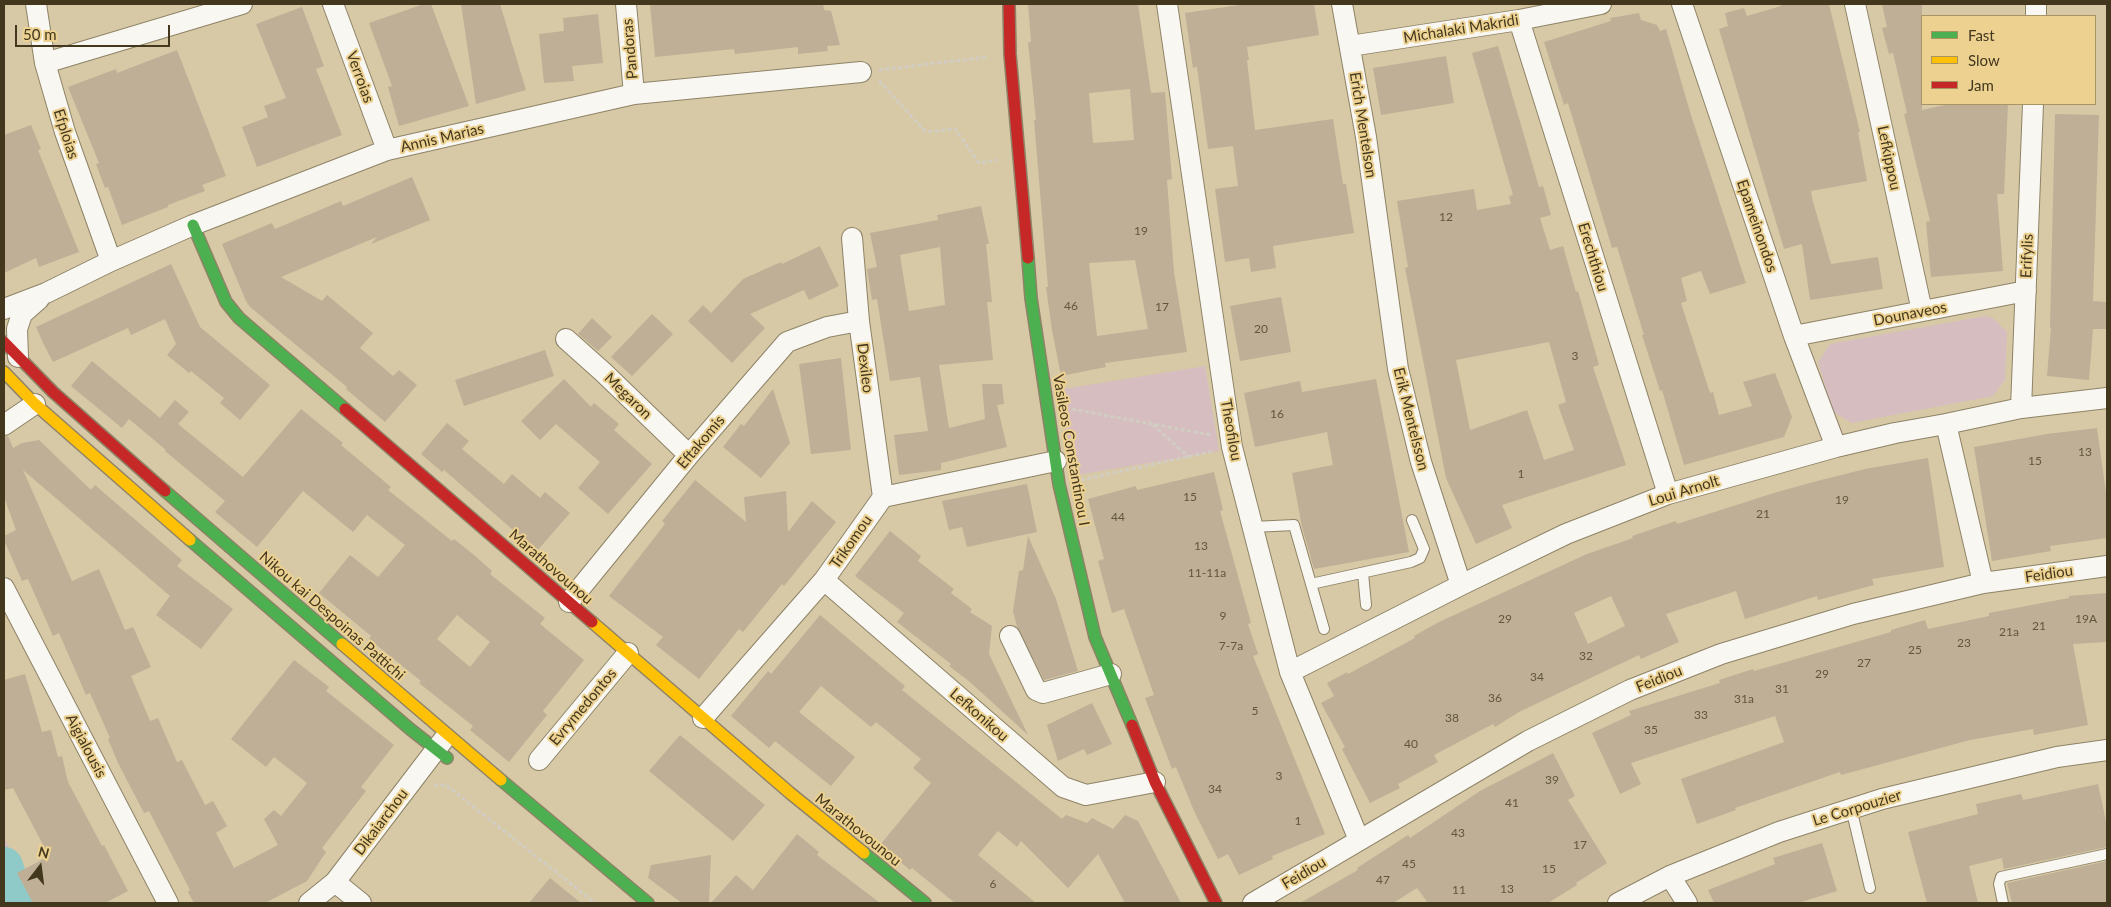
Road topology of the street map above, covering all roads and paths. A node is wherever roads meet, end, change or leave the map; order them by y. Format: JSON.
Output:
{"nodes":[{"id":1,"x":36,"y":4,"type":"edge"},
{"id":2,"x":242,"y":4,"type":"edge"},
{"id":3,"x":333,"y":4,"type":"edge"},
{"id":4,"x":626,"y":4,"type":"edge"},
{"id":5,"x":1009,"y":4,"type":"edge"},
{"id":6,"x":1167,"y":4,"type":"edge"},
{"id":7,"x":1342,"y":4,"type":"edge"},
{"id":8,"x":1601,"y":4,"type":"edge"},
{"id":9,"x":1682,"y":4,"type":"edge"},
{"id":10,"x":1855,"y":4,"type":"edge"},
{"id":11,"x":1519,"y":20,"type":"junction"},
{"id":12,"x":1350,"y":46,"type":"junction"},
{"id":13,"x":1010,"y":54,"type":"junction"},
{"id":14,"x":45,"y":63,"type":"junction"},
{"id":15,"x":861,"y":72,"type":"junction"},
{"id":16,"x":634,"y":94,"type":"junction"},
{"id":17,"x":2033,"y":105,"type":"edge"},
{"id":18,"x":387,"y":150,"type":"junction"},
{"id":19,"x":1019,"y":157,"type":"junction"},
{"id":20,"x":193,"y":225,"type":"junction"},
{"id":21,"x":852,"y":238,"type":"dead end"},
{"id":22,"x":1381,"y":248,"type":"joint"},
{"id":23,"x":111,"y":260,"type":"junction"},
{"id":24,"x":2026,"y":291,"type":"junction"},
{"id":25,"x":46,"y":293,"type":"junction"},
{"id":26,"x":4,"y":309,"type":"edge"},
{"id":27,"x":1922,"y":311,"type":"junction"},
{"id":28,"x":859,"y":321,"type":"junction"},
{"id":29,"x":1794,"y":336,"type":"junction"},
{"id":30,"x":566,"y":339,"type":"dead end"},
{"id":31,"x":4,"y":342,"type":"edge"},
{"id":32,"x":18,"y":357,"type":"junction"},
{"id":33,"x":4,"y":372,"type":"edge"},
{"id":34,"x":2107,"y":398,"type":"edge"},
{"id":35,"x":35,"y":404,"type":"junction"},
{"id":36,"x":2021,"y":408,"type":"junction"},
{"id":37,"x":1071,"y":409,"type":"dead end"},
{"id":38,"x":4,"y":424,"type":"edge"},
{"id":39,"x":1153,"y":424,"type":"junction"},
{"id":40,"x":1946,"y":424,"type":"junction"},
{"id":41,"x":1226,"y":442,"type":"junction"},
{"id":42,"x":1836,"y":447,"type":"junction"},
{"id":43,"x":689,"y":454,"type":"junction"},
{"id":44,"x":1189,"y":457,"type":"junction"},
{"id":45,"x":1056,"y":461,"type":"junction"},
{"id":46,"x":1059,"y":484,"type":"junction"},
{"id":47,"x":1668,"y":494,"type":"junction"},
{"id":48,"x":883,"y":497,"type":"junction"},
{"id":49,"x":1412,"y":520,"type":"dead end"},
{"id":50,"x":1253,"y":527,"type":"junction"},
{"id":51,"x":2107,"y":566,"type":"edge"},
{"id":52,"x":1363,"y":573,"type":"junction"},
{"id":53,"x":824,"y":580,"type":"junction"},
{"id":54,"x":1983,"y":583,"type":"junction"},
{"id":55,"x":1311,"y":584,"type":"junction"},
{"id":56,"x":1461,"y":585,"type":"junction"},
{"id":57,"x":4,"y":588,"type":"edge"},
{"id":58,"x":569,"y":602,"type":"junction"},
{"id":59,"x":1366,"y":605,"type":"dead end"},
{"id":60,"x":1324,"y":629,"type":"dead end"},
{"id":61,"x":1010,"y":636,"type":"dead end"},
{"id":62,"x":628,"y":653,"type":"junction"},
{"id":63,"x":1290,"y":672,"type":"junction"},
{"id":64,"x":1111,"y":674,"type":"junction"},
{"id":65,"x":703,"y":718,"type":"junction"},
{"id":66,"x":442,"y":743,"type":"junction"},
{"id":67,"x":2107,"y":750,"type":"edge"},
{"id":68,"x":539,"y":760,"type":"dead end"},
{"id":69,"x":455,"y":765,"type":"dead end"},
{"id":70,"x":1155,"y":782,"type":"junction"},
{"id":71,"x":428,"y":786,"type":"dead end"},
{"id":72,"x":1852,"y":808,"type":"junction"},
{"id":73,"x":1359,"y":840,"type":"junction"},
{"id":74,"x":2107,"y":854,"type":"edge"},
{"id":75,"x":1670,"y":876,"type":"junction"},
{"id":76,"x":335,"y":882,"type":"junction"},
{"id":77,"x":1870,"y":888,"type":"dead end"},
{"id":78,"x":168,"y":903,"type":"edge"},
{"id":79,"x":309,"y":903,"type":"edge"},
{"id":80,"x":361,"y":903,"type":"edge"},
{"id":81,"x":595,"y":903,"type":"edge"},
{"id":82,"x":648,"y":903,"type":"edge"},
{"id":83,"x":925,"y":903,"type":"edge"},
{"id":84,"x":1216,"y":903,"type":"edge"},
{"id":85,"x":1253,"y":903,"type":"edge"},
{"id":86,"x":1618,"y":903,"type":"edge"},
{"id":87,"x":1687,"y":903,"type":"edge"},
{"id":88,"x":2003,"y":903,"type":"edge"}],
"edges":[{"from":1,"to":14,"type":"street","name":"Efploias"},
{"from":2,"to":14,"type":"street"},
{"from":3,"to":18,"type":"street","name":"Verroias"},
{"from":4,"to":16,"type":"street","name":"Pandoras"},
{"from":5,"to":13,"type":"main road","name":"Vasileos Constantinou I"},
{"from":6,"to":41,"type":"street","name":"Theofilou"},
{"from":7,"to":12,"type":"street","name":"Erich Mentelson"},
{"from":8,"to":11,"type":"street","name":"Michalaki Makridi"},
{"from":9,"to":29,"type":"street","name":"Epameinondos"},
{"from":10,"to":27,"type":"street","name":"Lefkippou"},
{"from":11,"to":12,"type":"street","name":"Michalaki Makridi"},
{"from":11,"to":47,"type":"street","name":"Erechthiou"},
{"from":12,"to":22,"type":"street","name":"Erich Mentelson"},
{"from":13,"to":15,"type":"path"},
{"from":13,"to":19,"type":"main road","name":"Vasileos Constantinou I"},
{"from":14,"to":23,"type":"street","name":"Efploias"},
{"from":15,"to":16,"type":"street","name":"Annis Marias"},
{"from":15,"to":19,"type":"path"},
{"from":16,"to":18,"type":"street","name":"Annis Marias"},
{"from":17,"to":24,"type":"street","name":"Erifylis"},
{"from":18,"to":20,"type":"street","name":"Annis Marias"},
{"from":19,"to":45,"type":"main road","name":"Vasileos Constantinou I"},
{"from":20,"to":23,"type":"street","name":"Annis Marias"},
{"from":20,"to":58,"type":"main road","name":"Marathovounou"},
{"from":21,"to":28,"type":"street","name":"Dexileo"},
{"from":22,"to":56,"type":"street","name":"Erik Mentelsson"},
{"from":23,"to":25,"type":"street","name":"Annis Marias"},
{"from":24,"to":27,"type":"street","name":"Dounaveos"},
{"from":24,"to":36,"type":"street","name":"Erifylis"},
{"from":25,"to":26,"type":"street","name":"Annis Marias"},
{"from":25,"to":32,"type":"street","name":"Annis Marias"},
{"from":27,"to":29,"type":"street","name":"Dounaveos"},
{"from":28,"to":43,"type":"street","name":"Eftakomis"},
{"from":28,"to":48,"type":"street","name":"Dexileo"},
{"from":29,"to":42,"type":"street","name":"Epameinondos"},
{"from":30,"to":43,"type":"street","name":"Megaron"},
{"from":31,"to":32,"type":"main road","name":"Nikou kai Despoinas Pattichi"},
{"from":32,"to":66,"type":"main road","name":"Nikou kai Despoinas Pattichi"},
{"from":33,"to":35,"type":"main road","name":"Nikou kai Despoinas Pattichi"},
{"from":34,"to":36,"type":"street","name":"Loui Arnolt"},
{"from":35,"to":38,"type":"street"},
{"from":35,"to":66,"type":"main road","name":"Nikou kai Despoinas Pattichi"},
{"from":36,"to":40,"type":"street","name":"Loui Arnolt"},
{"from":37,"to":39,"type":"path"},
{"from":39,"to":41,"type":"path"},
{"from":39,"to":44,"type":"path"},
{"from":40,"to":42,"type":"street","name":"Loui Arnolt"},
{"from":40,"to":54,"type":"street"},
{"from":41,"to":44,"type":"path"},
{"from":41,"to":50,"type":"street","name":"Theofilou"},
{"from":42,"to":47,"type":"street","name":"Loui Arnolt"},
{"from":43,"to":58,"type":"street","name":"Eftakomis"},
{"from":44,"to":46,"type":"path"},
{"from":45,"to":46,"type":"main road","name":"Vasileos Constantinou I"},
{"from":45,"to":48,"type":"street"},
{"from":46,"to":64,"type":"main road","name":"Vasileos Constantinou I"},
{"from":47,"to":56,"type":"street","name":"Loui Arnolt"},
{"from":48,"to":53,"type":"street","name":"Trikomou"},
{"from":49,"to":52,"type":"lane"},
{"from":50,"to":55,"type":"lane"},
{"from":50,"to":63,"type":"street","name":"Theofilou"},
{"from":51,"to":54,"type":"street","name":"Feidiou"},
{"from":52,"to":55,"type":"lane"},
{"from":52,"to":59,"type":"lane"},
{"from":53,"to":65,"type":"street","name":"Trikomou"},
{"from":53,"to":70,"type":"street","name":"Lefkonikou"},
{"from":54,"to":73,"type":"street","name":"Feidiou"},
{"from":55,"to":60,"type":"lane"},
{"from":56,"to":63,"type":"street","name":"Loui Arnolt"},
{"from":57,"to":78,"type":"street","name":"Aigialousis"},
{"from":58,"to":62,"type":"main road","name":"Marathovounou"},
{"from":61,"to":64,"type":"street"},
{"from":62,"to":65,"type":"main road","name":"Marathovounou"},
{"from":62,"to":68,"type":"street","name":"Evrymedontos"},
{"from":63,"to":73,"type":"street","name":"Theofilou"},
{"from":64,"to":70,"type":"main road","name":"Vasileos Constantinou I"},
{"from":65,"to":83,"type":"main road","name":"Marathovounou"},
{"from":66,"to":69,"type":"main road","name":"Nikou kai Despoinas Pattichi"},
{"from":66,"to":76,"type":"street","name":"Dikaiarchou"},
{"from":66,"to":82,"type":"main road","name":"Nikou kai Despoinas Pattichi"},
{"from":67,"to":72,"type":"street","name":"Le Corpouzier"},
{"from":70,"to":84,"type":"main road","name":"Vasileos Constantinou I"},
{"from":71,"to":81,"type":"path"},
{"from":72,"to":75,"type":"street","name":"Le Corpouzier"},
{"from":72,"to":77,"type":"lane"},
{"from":73,"to":85,"type":"street","name":"Feidiou"},
{"from":74,"to":88,"type":"lane"},
{"from":75,"to":86,"type":"street","name":"Le Corpouzier"},
{"from":75,"to":87,"type":"street"},
{"from":76,"to":79,"type":"street","name":"Dikaiarchou"},
{"from":76,"to":80,"type":"street"}]}
